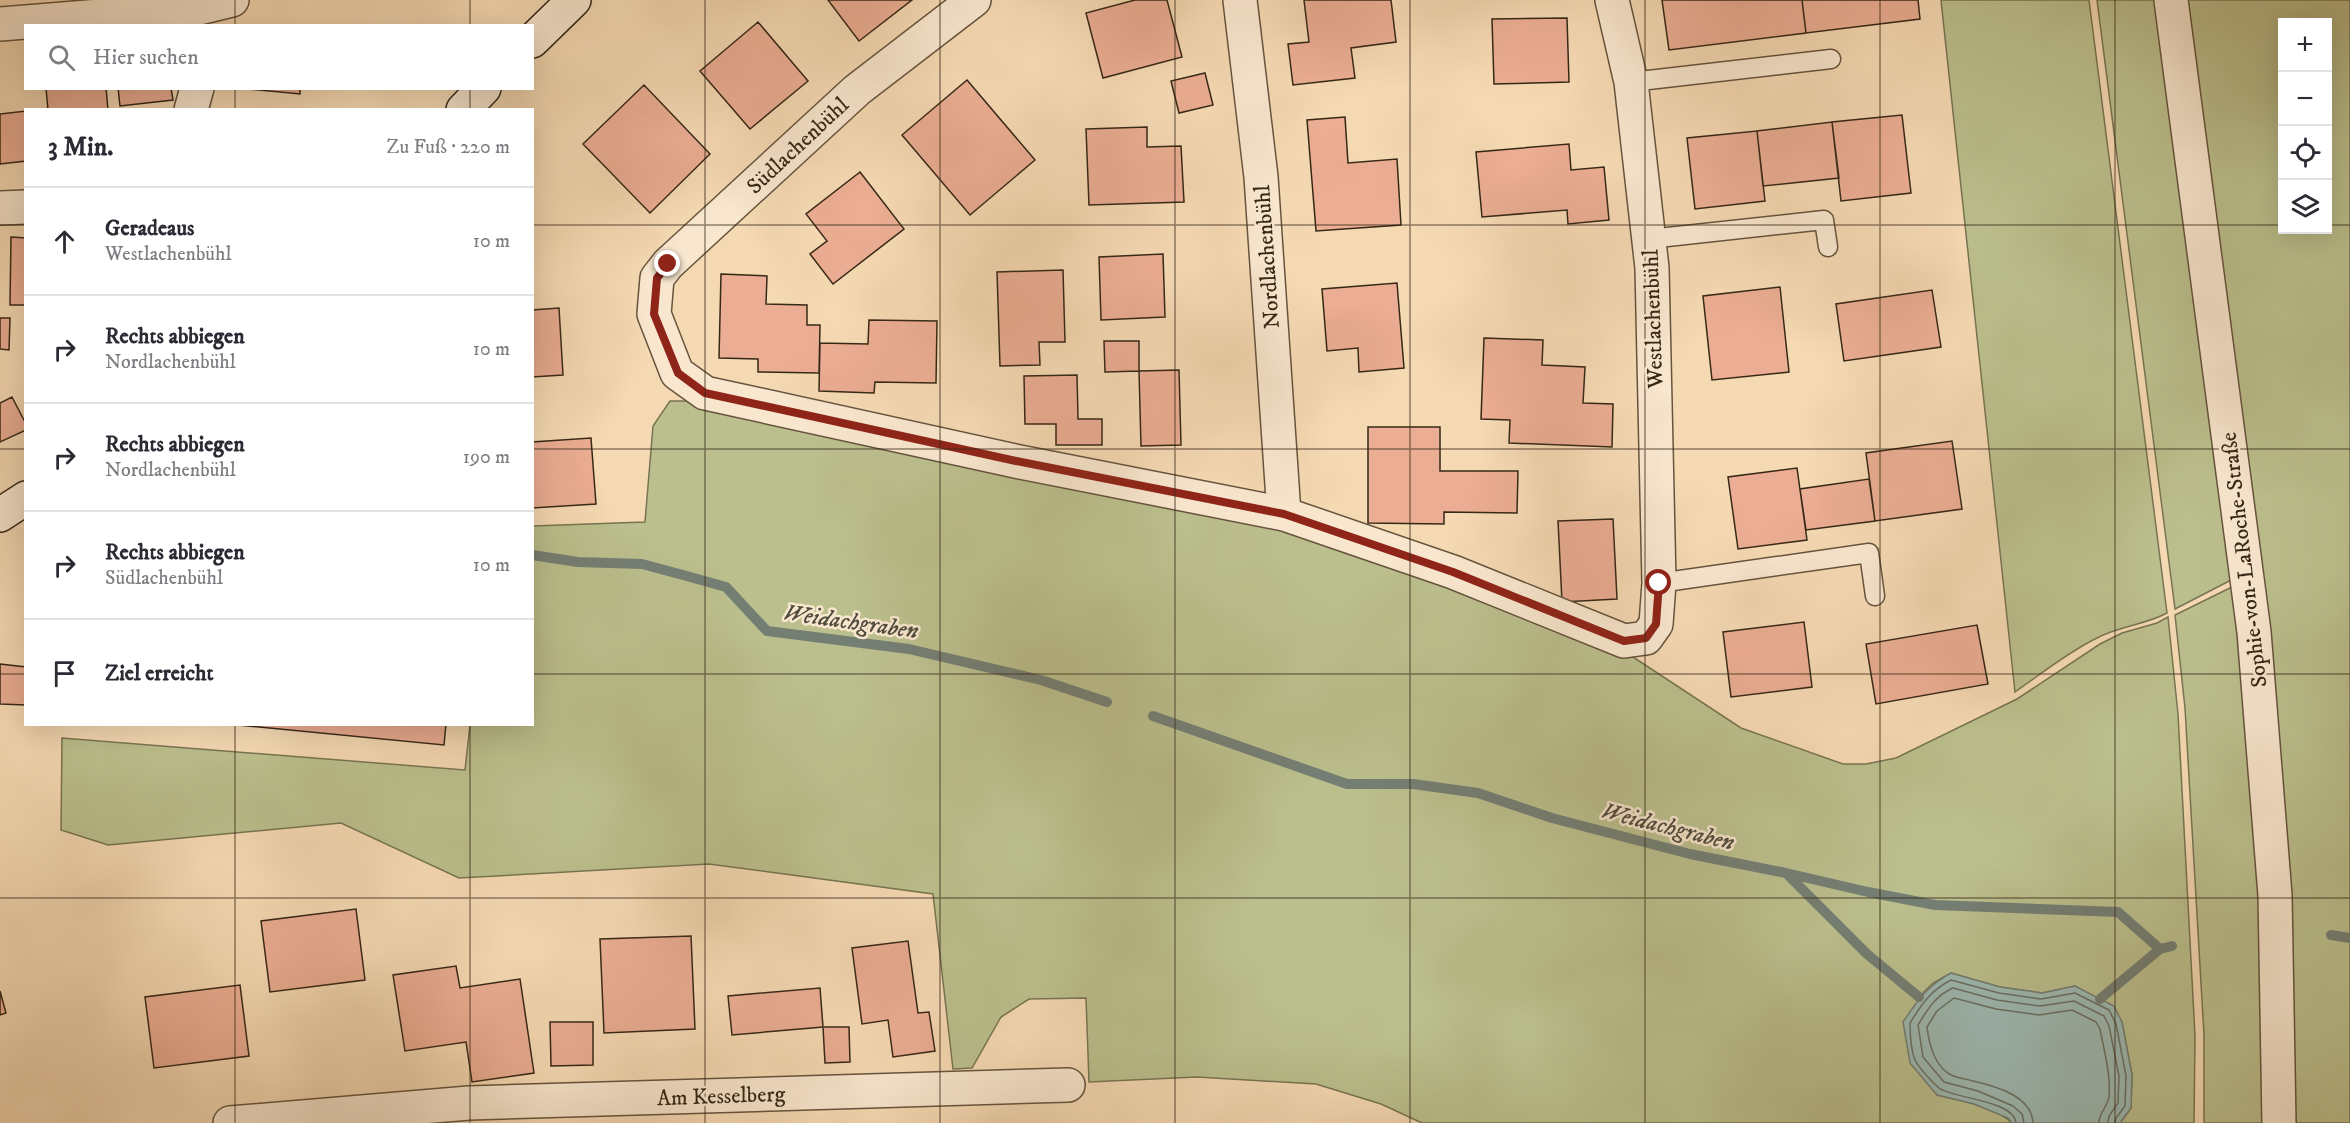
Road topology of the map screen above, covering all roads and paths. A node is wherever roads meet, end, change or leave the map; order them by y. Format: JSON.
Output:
{"nodes":[{"id":1,"x":232,"y":0,"type":"edge"},
{"id":2,"x":574,"y":0,"type":"edge"},
{"id":3,"x":974,"y":0,"type":"edge"},
{"id":4,"x":1240,"y":0,"type":"edge"},
{"id":5,"x":1612,"y":0,"type":"edge"},
{"id":6,"x":2171,"y":0,"type":"edge"},
{"id":7,"x":199,"y":17,"type":"edge"},
{"id":8,"x":0,"y":24,"type":"edge"},
{"id":9,"x":534,"y":39,"type":"edge"},
{"id":10,"x":1831,"y":59,"type":"dead end"},
{"id":11,"x":1631,"y":82,"type":"junction"},
{"id":12,"x":196,"y":90,"type":"edge"},
{"id":13,"x":482,"y":90,"type":"edge"},
{"id":14,"x":192,"y":108,"type":"edge"},
{"id":15,"x":465,"y":108,"type":"edge"},
{"id":16,"x":24,"y":207,"type":"edge"},
{"id":17,"x":0,"y":208,"type":"edge"},
{"id":18,"x":1649,"y":240,"type":"junction"},
{"id":19,"x":1828,"y":247,"type":"dead end"},
{"id":20,"x":24,"y":499,"type":"edge"},
{"id":21,"x":1284,"y":514,"type":"junction"},
{"id":22,"x":0,"y":515,"type":"edge"},
{"id":23,"x":1659,"y":583,"type":"junction"},
{"id":24,"x":1875,"y":596,"type":"dead end"},
{"id":25,"x":1068,"y":1085,"type":"dead end"},
{"id":26,"x":230,"y":1123,"type":"edge"},
{"id":27,"x":2279,"y":1123,"type":"edge"}],
"edges":[{"from":1,"to":7,"type":"street"},
{"from":2,"to":9,"type":"street"},
{"from":3,"to":21,"type":"street","name":"Südlachenbühl"},
{"from":4,"to":21,"type":"street","name":"Nordlachenbühl"},
{"from":5,"to":11,"type":"street","name":"Westlachenbühl"},
{"from":6,"to":27,"type":"street","name":"Sophie-von-LaRoche-Straße"},
{"from":7,"to":8,"type":"street"},
{"from":10,"to":11,"type":"lane"},
{"from":11,"to":18,"type":"street","name":"Westlachenbühl"},
{"from":12,"to":14,"type":"street"},
{"from":13,"to":15,"type":"street"},
{"from":16,"to":17,"type":"street"},
{"from":18,"to":19,"type":"lane"},
{"from":18,"to":23,"type":"street","name":"Westlachenbühl"},
{"from":20,"to":22,"type":"street"},
{"from":21,"to":23,"type":"street","name":"Westlachenbühl"},
{"from":23,"to":24,"type":"lane"},
{"from":25,"to":26,"type":"street","name":"Am Kesselberg"}]}
